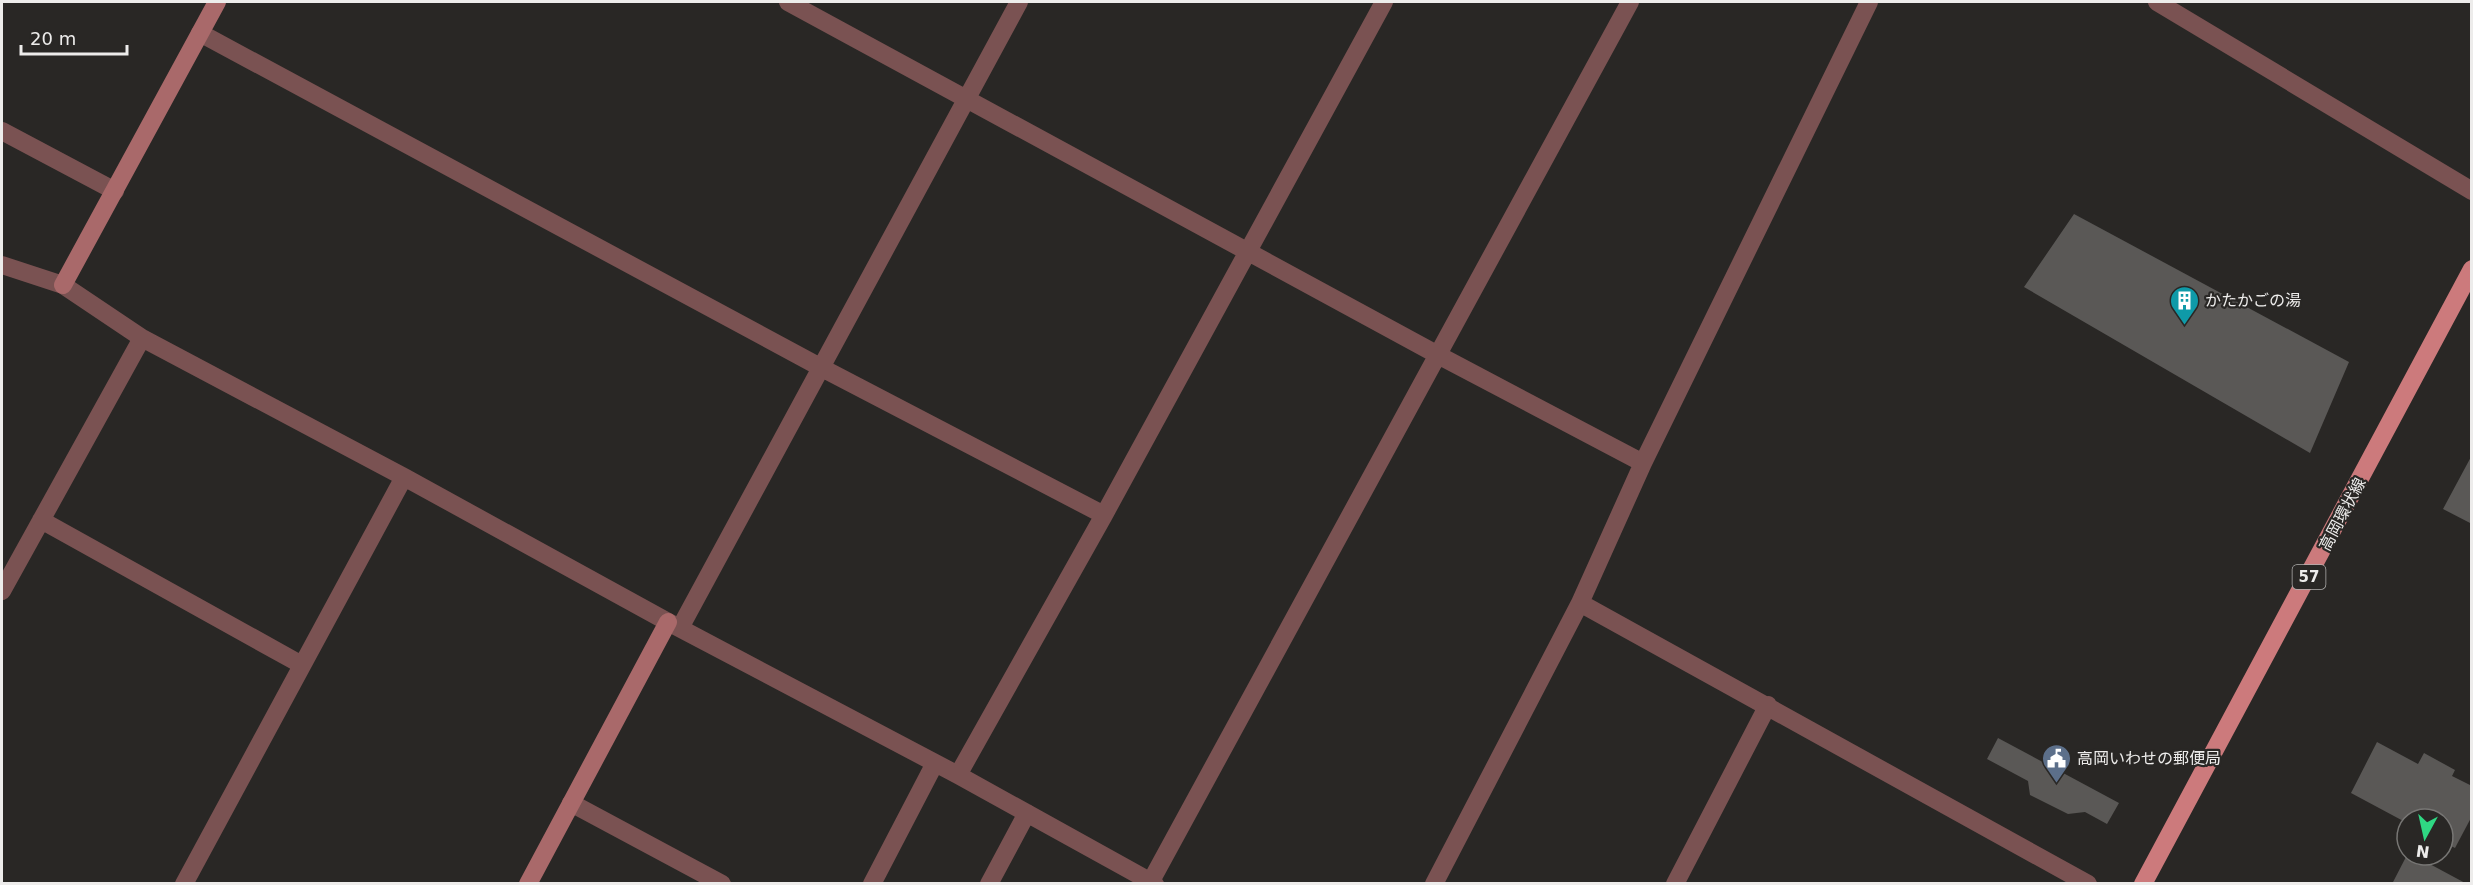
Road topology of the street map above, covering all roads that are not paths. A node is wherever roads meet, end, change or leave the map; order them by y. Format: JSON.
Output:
{"nodes":[{"id":1,"x":217,"y":2,"type":"edge"},
{"id":2,"x":788,"y":2,"type":"edge"},
{"id":3,"x":1019,"y":2,"type":"edge"},
{"id":4,"x":1384,"y":2,"type":"edge"},
{"id":5,"x":1630,"y":2,"type":"edge"},
{"id":6,"x":1869,"y":2,"type":"edge"},
{"id":7,"x":2157,"y":2,"type":"edge"},
{"id":8,"x":200,"y":33,"type":"junction"},
{"id":9,"x":966,"y":98,"type":"junction"},
{"id":10,"x":2,"y":131,"type":"edge"},
{"id":11,"x":115,"y":191,"type":"junction"},
{"id":12,"x":2472,"y":191,"type":"edge"},
{"id":13,"x":1248,"y":252,"type":"junction"},
{"id":14,"x":2,"y":265,"type":"edge"},
{"id":15,"x":2472,"y":269,"type":"edge"},
{"id":16,"x":63,"y":285,"type":"junction"},
{"id":17,"x":142,"y":338,"type":"junction"},
{"id":18,"x":1438,"y":355,"type":"junction"},
{"id":19,"x":820,"y":368,"type":"junction"},
{"id":20,"x":1643,"y":463,"type":"junction"},
{"id":21,"x":404,"y":477,"type":"junction"},
{"id":22,"x":1104,"y":515,"type":"junction"},
{"id":23,"x":41,"y":520,"type":"junction"},
{"id":24,"x":2,"y":591,"type":"edge"},
{"id":25,"x":1580,"y":603,"type":"junction"},
{"id":26,"x":674,"y":625,"type":"junction"},
{"id":27,"x":302,"y":665,"type":"junction"},
{"id":28,"x":1768,"y":705,"type":"junction"},
{"id":29,"x":935,"y":763,"type":"junction"},
{"id":30,"x":958,"y":775,"type":"junction"},
{"id":31,"x":571,"y":803,"type":"junction"},
{"id":32,"x":1027,"y":813,"type":"junction"},
{"id":33,"x":1153,"y":882,"type":"edge"},
{"id":34,"x":184,"y":884,"type":"edge"},
{"id":35,"x":528,"y":884,"type":"edge"},
{"id":36,"x":722,"y":884,"type":"edge"},
{"id":37,"x":872,"y":884,"type":"edge"},
{"id":38,"x":989,"y":884,"type":"edge"},
{"id":39,"x":1434,"y":884,"type":"edge"},
{"id":40,"x":1675,"y":884,"type":"edge"},
{"id":41,"x":2088,"y":884,"type":"edge"},
{"id":42,"x":2143,"y":884,"type":"edge"}],
"edges":[{"from":1,"to":8,"type":"street"},
{"from":2,"to":9,"type":"street"},
{"from":3,"to":9,"type":"street"},
{"from":4,"to":13,"type":"street"},
{"from":5,"to":18,"type":"street"},
{"from":6,"to":20,"type":"street"},
{"from":7,"to":12,"type":"street"},
{"from":8,"to":11,"type":"street"},
{"from":8,"to":19,"type":"street"},
{"from":9,"to":13,"type":"street"},
{"from":9,"to":19,"type":"street"},
{"from":10,"to":11,"type":"street"},
{"from":11,"to":16,"type":"street"},
{"from":13,"to":18,"type":"street"},
{"from":13,"to":22,"type":"street"},
{"from":14,"to":16,"type":"street"},
{"from":15,"to":42,"type":"main road","name":"高岡環状線","number":"57"},
{"from":16,"to":17,"type":"street"},
{"from":17,"to":21,"type":"street"},
{"from":17,"to":23,"type":"street"},
{"from":18,"to":20,"type":"street"},
{"from":18,"to":33,"type":"street"},
{"from":19,"to":22,"type":"street"},
{"from":19,"to":26,"type":"street"},
{"from":20,"to":25,"type":"street"},
{"from":21,"to":26,"type":"street"},
{"from":21,"to":27,"type":"street"},
{"from":22,"to":30,"type":"street"},
{"from":23,"to":24,"type":"street"},
{"from":23,"to":27,"type":"street"},
{"from":25,"to":28,"type":"street"},
{"from":25,"to":39,"type":"street"},
{"from":26,"to":29,"type":"street"},
{"from":26,"to":31,"type":"street"},
{"from":27,"to":34,"type":"street"},
{"from":28,"to":40,"type":"street"},
{"from":28,"to":41,"type":"street"},
{"from":29,"to":30,"type":"street"},
{"from":29,"to":37,"type":"street"},
{"from":30,"to":32,"type":"street"},
{"from":31,"to":35,"type":"street"},
{"from":31,"to":36,"type":"street"},
{"from":32,"to":33,"type":"street"},
{"from":32,"to":38,"type":"street"}]}
